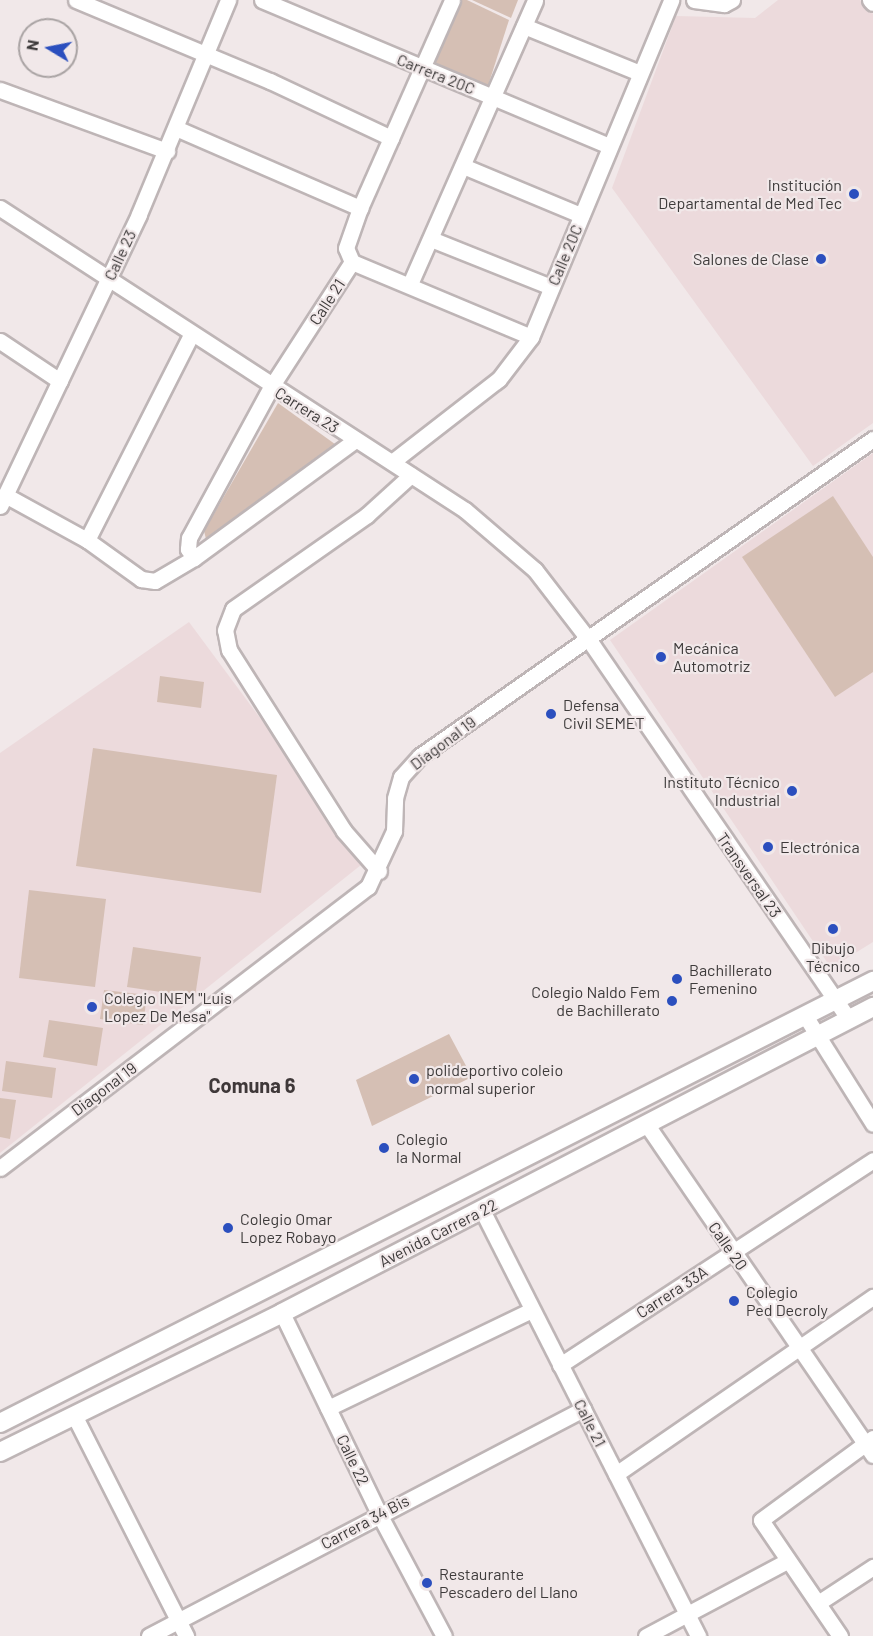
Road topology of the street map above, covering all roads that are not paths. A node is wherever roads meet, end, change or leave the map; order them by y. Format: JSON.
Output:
{"nodes":[{"id":1,"x":76,"y":0,"type":"edge"},
{"id":2,"x":228,"y":0,"type":"edge"},
{"id":3,"x":262,"y":0,"type":"edge"},
{"id":4,"x":452,"y":0,"type":"edge"},
{"id":5,"x":535,"y":0,"type":"edge"},
{"id":6,"x":671,"y":0,"type":"edge"},
{"id":7,"x":695,"y":0,"type":"edge"},
{"id":8,"x":732,"y":0,"type":"edge"},
{"id":9,"x":524,"y":26,"type":"junction"},
{"id":10,"x":206,"y":54,"type":"junction"},
{"id":11,"x":423,"y":69,"type":"junction"},
{"id":12,"x":640,"y":73,"type":"junction"},
{"id":13,"x":0,"y":90,"type":"edge"},
{"id":14,"x":492,"y":97,"type":"junction"},
{"id":15,"x":176,"y":128,"type":"junction"},
{"id":16,"x":391,"y":138,"type":"junction"},
{"id":17,"x":610,"y":146,"type":"junction"},
{"id":18,"x":167,"y":151,"type":"junction"},
{"id":19,"x":463,"y":166,"type":"junction"},
{"id":20,"x":0,"y":208,"type":"edge"},
{"id":21,"x":360,"y":208,"type":"junction"},
{"id":22,"x":581,"y":216,"type":"junction"},
{"id":23,"x":431,"y":239,"type":"junction"},
{"id":24,"x":352,"y":262,"type":"junction"},
{"id":25,"x":107,"y":281,"type":"junction"},
{"id":26,"x":410,"y":284,"type":"junction"},
{"id":27,"x":551,"y":287,"type":"junction"},
{"id":28,"x":191,"y":335,"type":"junction"},
{"id":29,"x":531,"y":337,"type":"junction"},
{"id":30,"x":0,"y":341,"type":"edge"},
{"id":31,"x":60,"y":381,"type":"junction"},
{"id":32,"x":271,"y":387,"type":"junction"},
{"id":33,"x":873,"y":439,"type":"edge"},
{"id":34,"x":355,"y":440,"type":"junction"},
{"id":35,"x":392,"y":462,"type":"junction"},
{"id":36,"x":411,"y":475,"type":"junction"},
{"id":37,"x":3,"y":500,"type":"edge"},
{"id":38,"x":87,"y":540,"type":"junction"},
{"id":39,"x":194,"y":558,"type":"junction"},
{"id":40,"x":589,"y":639,"type":"junction"},
{"id":41,"x":379,"y":870,"type":"junction"},
{"id":42,"x":873,"y":981,"type":"edge"},
{"id":43,"x":837,"y":1001,"type":"junction"},
{"id":44,"x":873,"y":1007,"type":"edge"},
{"id":45,"x":806,"y":1017,"type":"junction"},
{"id":46,"x":849,"y":1020,"type":"junction"},
{"id":47,"x":817,"y":1037,"type":"junction"},
{"id":48,"x":873,"y":1124,"type":"edge"},
{"id":49,"x":647,"y":1125,"type":"junction"},
{"id":50,"x":873,"y":1160,"type":"edge"},
{"id":51,"x":0,"y":1168,"type":"edge"},
{"id":52,"x":482,"y":1210,"type":"junction"},
{"id":53,"x":732,"y":1253,"type":"junction"},
{"id":54,"x":873,"y":1298,"type":"edge"},
{"id":55,"x":532,"y":1310,"type":"junction"},
{"id":56,"x":282,"y":1313,"type":"junction"},
{"id":57,"x":800,"y":1347,"type":"junction"},
{"id":58,"x":560,"y":1365,"type":"junction"},
{"id":59,"x":328,"y":1408,"type":"junction"},
{"id":60,"x":583,"y":1409,"type":"junction"},
{"id":61,"x":75,"y":1417,"type":"junction"},
{"id":62,"x":0,"y":1423,"type":"edge"},
{"id":63,"x":870,"y":1446,"type":"edge"},
{"id":64,"x":0,"y":1452,"type":"edge"},
{"id":65,"x":616,"y":1474,"type":"junction"},
{"id":66,"x":379,"y":1514,"type":"junction"},
{"id":67,"x":787,"y":1561,"type":"junction"},
{"id":68,"x":873,"y":1567,"type":"edge"},
{"id":69,"x":818,"y":1603,"type":"junction"},
{"id":70,"x":687,"y":1614,"type":"junction"},
{"id":71,"x":179,"y":1620,"type":"junction"},
{"id":72,"x":149,"y":1636,"type":"edge"},
{"id":73,"x":186,"y":1636,"type":"edge"},
{"id":74,"x":444,"y":1636,"type":"edge"},
{"id":75,"x":646,"y":1636,"type":"edge"},
{"id":76,"x":698,"y":1636,"type":"edge"},
{"id":77,"x":840,"y":1636,"type":"edge"}],
"edges":[{"from":1,"to":10,"type":"street"},
{"from":2,"to":10,"type":"street","name":"Calle 23"},
{"from":3,"to":11,"type":"street","name":"Carrera 20C"},
{"from":4,"to":11,"type":"street","name":"Calle 21"},
{"from":5,"to":9,"type":"street"},
{"from":6,"to":12,"type":"street","name":"Calle 20C"},
{"from":7,"to":8,"type":"street"},
{"from":9,"to":12,"type":"street"},
{"from":9,"to":14,"type":"street"},
{"from":10,"to":15,"type":"street","name":"Calle 23"},
{"from":10,"to":16,"type":"street"},
{"from":11,"to":14,"type":"street","name":"Carrera 20C"},
{"from":11,"to":16,"type":"street","name":"Calle 21"},
{"from":12,"to":17,"type":"street","name":"Calle 20C"},
{"from":13,"to":18,"type":"street"},
{"from":14,"to":17,"type":"street","name":"Carrera 20C"},
{"from":14,"to":19,"type":"street"},
{"from":15,"to":18,"type":"street","name":"Calle 23"},
{"from":15,"to":21,"type":"street"},
{"from":16,"to":21,"type":"street","name":"Calle 21"},
{"from":17,"to":22,"type":"street","name":"Calle 20C"},
{"from":18,"to":25,"type":"street","name":"Calle 23"},
{"from":19,"to":22,"type":"street"},
{"from":19,"to":23,"type":"street"},
{"from":20,"to":25,"type":"street","name":"Carrera 23"},
{"from":21,"to":24,"type":"street","name":"Calle 21"},
{"from":22,"to":27,"type":"street","name":"Calle 20C"},
{"from":23,"to":26,"type":"street"},
{"from":23,"to":27,"type":"street"},
{"from":24,"to":26,"type":"street"},
{"from":24,"to":32,"type":"street","name":"Calle 21"},
{"from":25,"to":28,"type":"street","name":"Carrera 23"},
{"from":25,"to":31,"type":"street","name":"Calle 23"},
{"from":26,"to":29,"type":"street"},
{"from":27,"to":29,"type":"street","name":"Calle 20C"},
{"from":28,"to":32,"type":"street","name":"Carrera 23"},
{"from":28,"to":38,"type":"street"},
{"from":29,"to":35,"type":"street","name":"Calle 20C"},
{"from":30,"to":31,"type":"street"},
{"from":31,"to":37,"type":"street","name":"Calle 23"},
{"from":32,"to":34,"type":"street","name":"Carrera 23"},
{"from":32,"to":39,"type":"street","name":"Calle 21"},
{"from":33,"to":40,"type":"street","name":"Diagonal 19"},
{"from":34,"to":35,"type":"street","name":"Carrera 23"},
{"from":34,"to":39,"type":"street"},
{"from":35,"to":36,"type":"street","name":"Carrera 23"},
{"from":36,"to":40,"type":"street","name":"Carrera 23"},
{"from":36,"to":41,"type":"street"},
{"from":37,"to":38,"type":"street"},
{"from":38,"to":39,"type":"street"},
{"from":40,"to":41,"type":"street","name":"Diagonal 19"},
{"from":40,"to":43,"type":"street","name":"Transversal 23"},
{"from":41,"to":51,"type":"street","name":"Diagonal 19"},
{"from":42,"to":43,"type":"main road","name":"Avenida Carrera 22"},
{"from":43,"to":45,"type":"main road","name":"Avenida Carrera 22"},
{"from":43,"to":46,"type":"street","name":"Transversal 23"},
{"from":44,"to":46,"type":"main road","name":"Avenida Carrera 22"},
{"from":45,"to":47,"type":"street"},
{"from":45,"to":62,"type":"main road","name":"Avenida Carrera 22"},
{"from":46,"to":47,"type":"main road","name":"Avenida Carrera 22"},
{"from":47,"to":48,"type":"street"},
{"from":47,"to":49,"type":"main road","name":"Avenida Carrera 22"},
{"from":49,"to":52,"type":"main road","name":"Avenida Carrera 22"},
{"from":49,"to":53,"type":"street","name":"Calle 20"},
{"from":50,"to":53,"type":"street","name":"Carrera 33A"},
{"from":52,"to":55,"type":"street","name":"Calle 21"},
{"from":52,"to":56,"type":"main road","name":"Avenida Carrera 22"},
{"from":53,"to":57,"type":"street","name":"Calle 20"},
{"from":53,"to":58,"type":"street","name":"Carrera 33A"},
{"from":54,"to":57,"type":"street"},
{"from":55,"to":58,"type":"street","name":"Calle 21"},
{"from":55,"to":59,"type":"street"},
{"from":56,"to":59,"type":"street","name":"Calle 22"},
{"from":56,"to":61,"type":"main road","name":"Avenida Carrera 22"},
{"from":57,"to":63,"type":"street","name":"Calle 20"},
{"from":57,"to":65,"type":"street"},
{"from":58,"to":60,"type":"street","name":"Calle 21"},
{"from":59,"to":66,"type":"street","name":"Calle 22"},
{"from":60,"to":65,"type":"street","name":"Calle 21"},
{"from":60,"to":66,"type":"street","name":"Carrera 34 Bis"},
{"from":61,"to":64,"type":"main road","name":"Avenida Carrera 22"},
{"from":61,"to":71,"type":"street"},
{"from":63,"to":67,"type":"street"},
{"from":65,"to":70,"type":"street","name":"Calle 21"},
{"from":66,"to":71,"type":"street","name":"Carrera 34 Bis"},
{"from":66,"to":74,"type":"street","name":"Calle 22"},
{"from":67,"to":69,"type":"street"},
{"from":67,"to":70,"type":"street"},
{"from":68,"to":69,"type":"street"},
{"from":69,"to":77,"type":"street"},
{"from":70,"to":75,"type":"street"},
{"from":70,"to":76,"type":"street","name":"Calle 21"},
{"from":71,"to":72,"type":"street","name":"Carrera 34 Bis"},
{"from":71,"to":73,"type":"street"}]}
